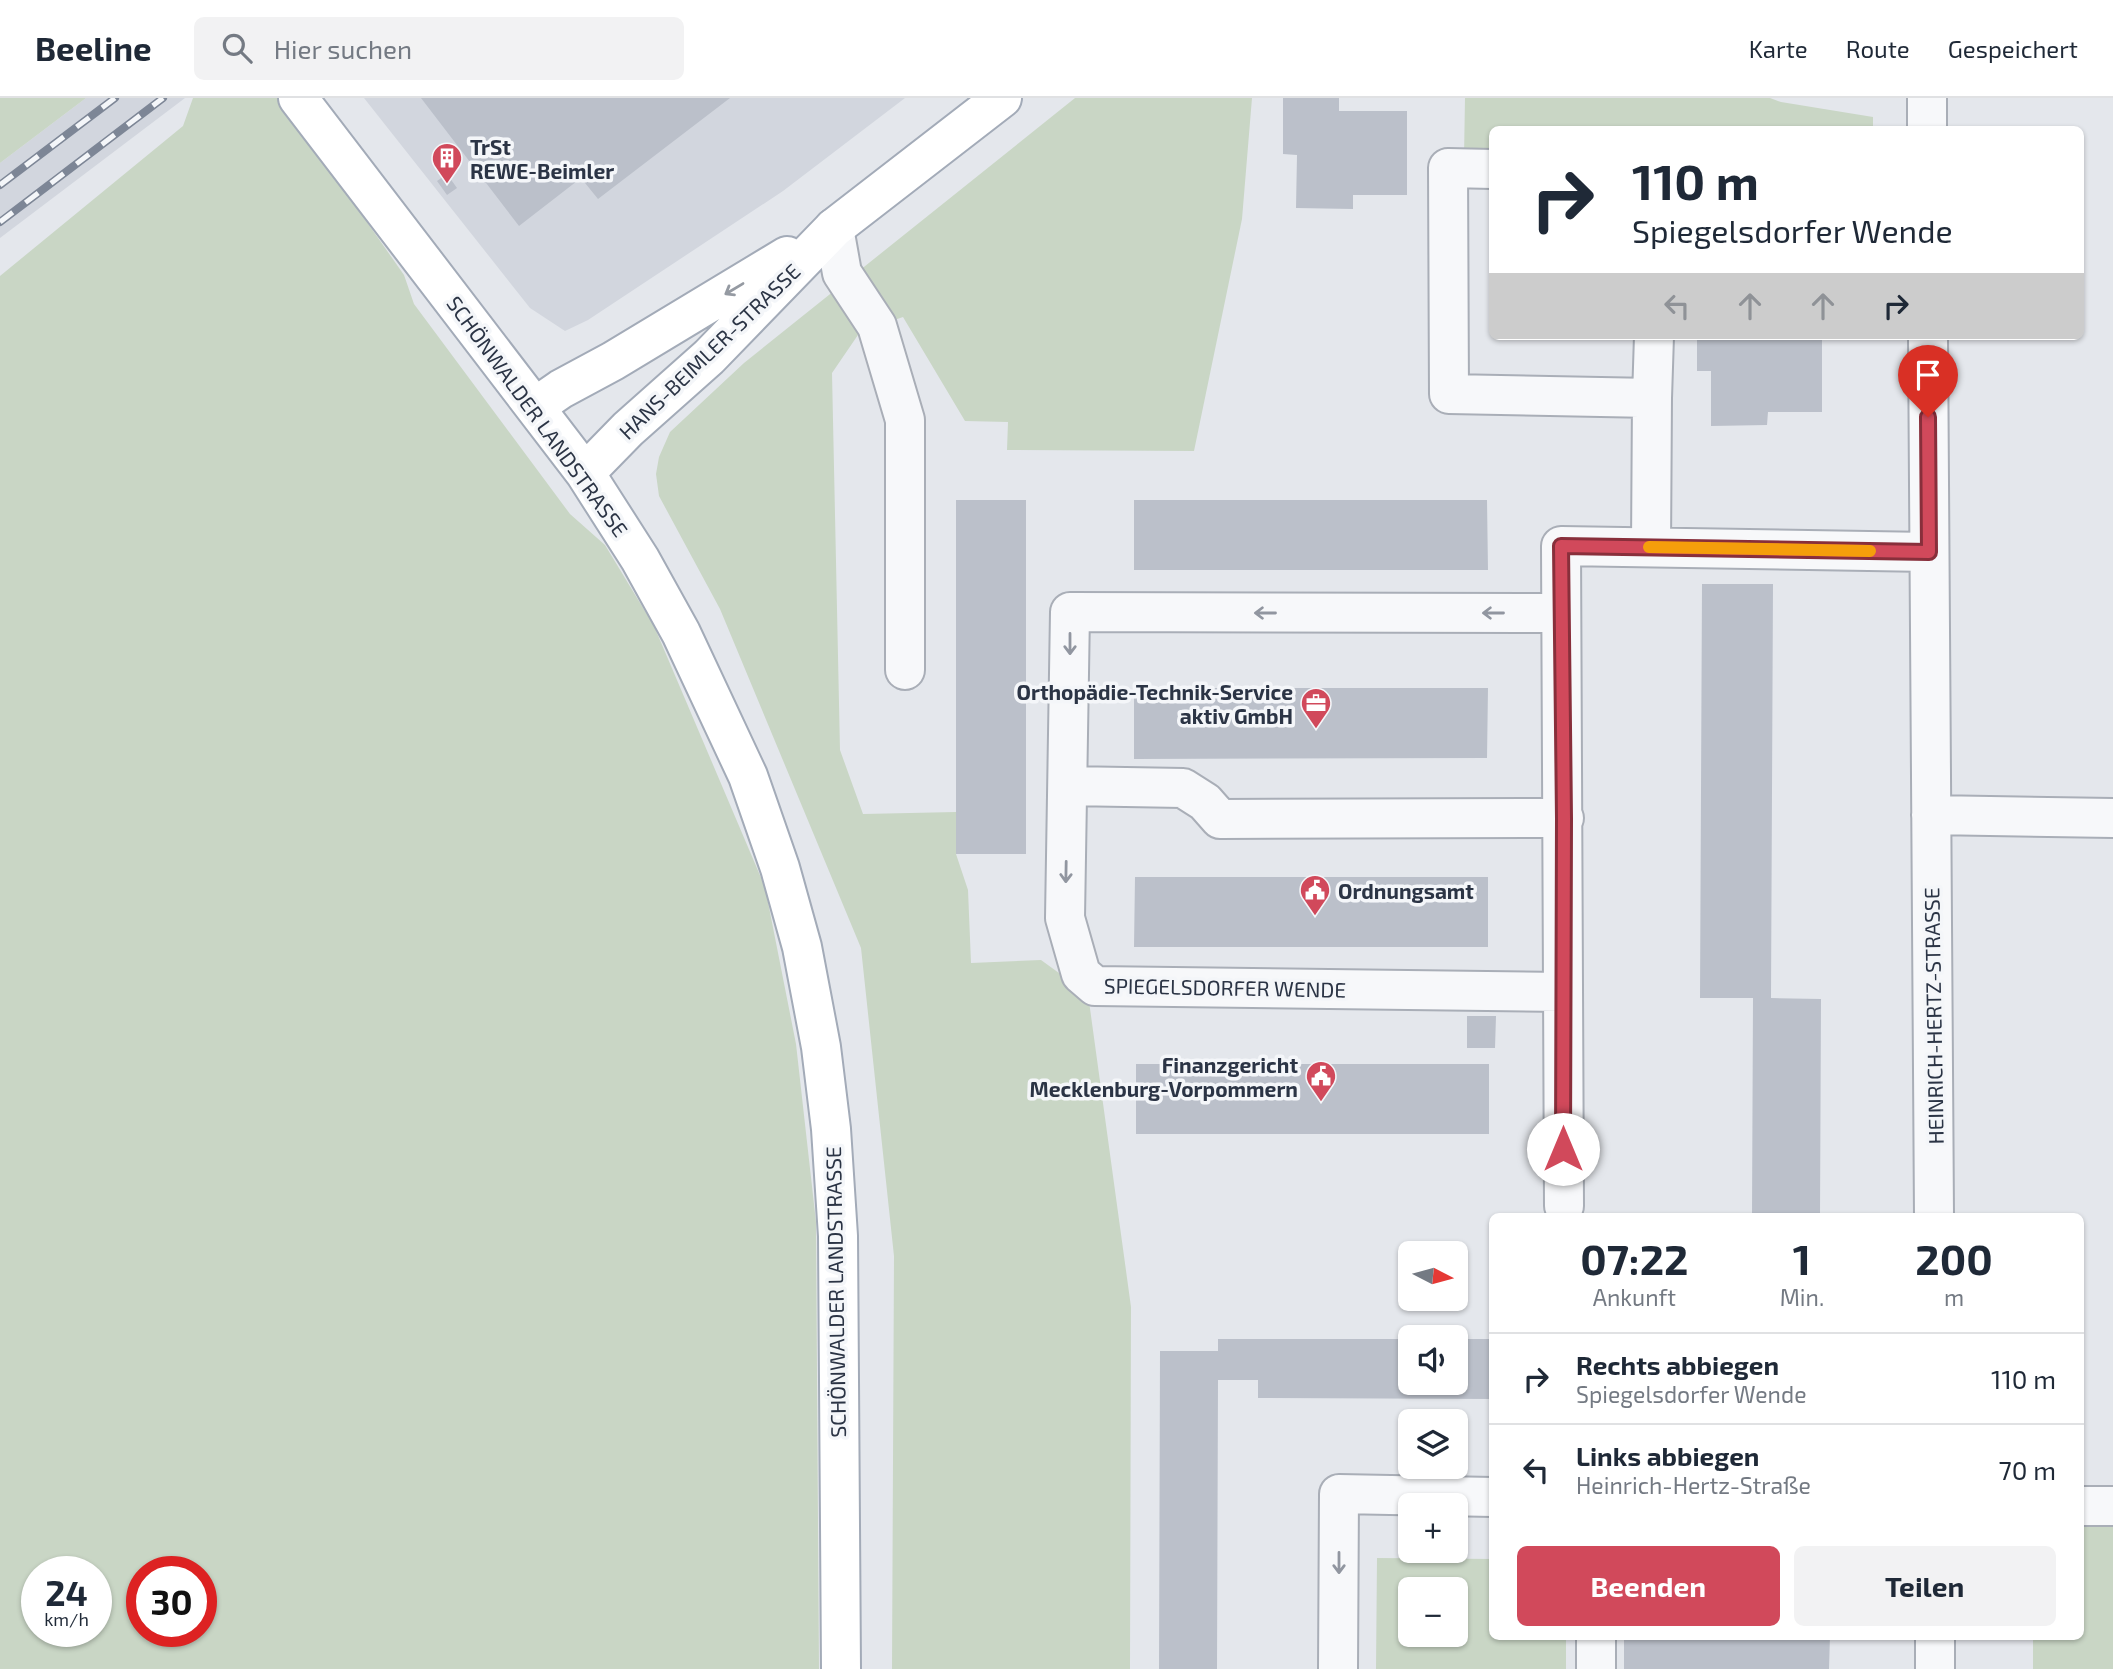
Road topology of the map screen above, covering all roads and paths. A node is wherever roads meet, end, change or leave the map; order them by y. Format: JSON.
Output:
{"nodes":[{"id":1,"x":298,"y":98,"type":"edge"},
{"id":2,"x":1002,"y":98,"type":"edge"},
{"id":3,"x":1927,"y":98,"type":"edge"},
{"id":4,"x":1927,"y":126,"type":"edge"},
{"id":5,"x":1489,"y":169,"type":"edge"},
{"id":6,"x":834,"y":228,"type":"junction"},
{"id":7,"x":1654,"y":340,"type":"edge"},
{"id":8,"x":1928,"y":340,"type":"edge"},
{"id":9,"x":1652,"y":398,"type":"junction"},
{"id":10,"x":536,"y":407,"type":"junction"},
{"id":11,"x":585,"y":473,"type":"junction"},
{"id":12,"x":1651,"y":547,"type":"junction"},
{"id":13,"x":1929,"y":552,"type":"junction"},
{"id":14,"x":1561,"y":614,"type":"junction"},
{"id":15,"x":905,"y":670,"type":"dead end"},
{"id":16,"x":1069,"y":786,"type":"junction"},
{"id":17,"x":1931,"y":815,"type":"junction"},
{"id":18,"x":1564,"y":818,"type":"junction"},
{"id":19,"x":2113,"y":818,"type":"edge"},
{"id":20,"x":1563,"y":992,"type":"junction"},
{"id":21,"x":1564,"y":1206,"type":"dead end"},
{"id":22,"x":1934,"y":1213,"type":"edge"},
{"id":23,"x":1489,"y":1497,"type":"edge"},
{"id":24,"x":2084,"y":1506,"type":"edge"},
{"id":25,"x":2113,"y":1506,"type":"edge"},
{"id":26,"x":1596,"y":1640,"type":"edge"},
{"id":27,"x":1935,"y":1640,"type":"edge"},
{"id":28,"x":841,"y":1669,"type":"edge"},
{"id":29,"x":1338,"y":1669,"type":"edge"},
{"id":30,"x":1596,"y":1669,"type":"edge"},
{"id":31,"x":1935,"y":1669,"type":"edge"}],
"edges":[{"from":1,"to":10,"type":"main road","name":"SCHÖNWALDER LANDSTRASSE"},
{"from":2,"to":6,"type":"main road","name":"HANS-BEIMLER-STRASSE"},
{"from":3,"to":4,"type":"street"},
{"from":5,"to":9,"type":"street"},
{"from":6,"to":10,"type":"main road","name":"HANS-BEIMLER-STRASSE","one_way":true},
{"from":6,"to":11,"type":"main road","name":"HANS-BEIMLER-STRASSE"},
{"from":6,"to":15,"type":"street"},
{"from":7,"to":9,"type":"street"},
{"from":8,"to":13,"type":"street","name":"HEINRICH-HERTZ-STRASSE"},
{"from":9,"to":12,"type":"street"},
{"from":10,"to":11,"type":"main road","name":"SCHÖNWALDER LANDSTRASSE"},
{"from":11,"to":28,"type":"main road","name":"SCHÖNWALDER LANDSTRASSE"},
{"from":12,"to":13,"type":"street"},
{"from":12,"to":14,"type":"street"},
{"from":13,"to":17,"type":"street","name":"HEINRICH-HERTZ-STRASSE"},
{"from":14,"to":16,"type":"street","name":"SPIEGELSDORFER WENDE","one_way":true},
{"from":14,"to":18,"type":"street"},
{"from":16,"to":18,"type":"street"},
{"from":16,"to":20,"type":"street","name":"SPIEGELSDORFER WENDE","one_way":true},
{"from":17,"to":19,"type":"street"},
{"from":17,"to":22,"type":"street","name":"HEINRICH-HERTZ-STRASSE"},
{"from":18,"to":20,"type":"street"},
{"from":20,"to":21,"type":"street"},
{"from":23,"to":29,"type":"street","one_way":true},
{"from":24,"to":25,"type":"street"},
{"from":26,"to":30,"type":"street"},
{"from":27,"to":31,"type":"street"}]}
